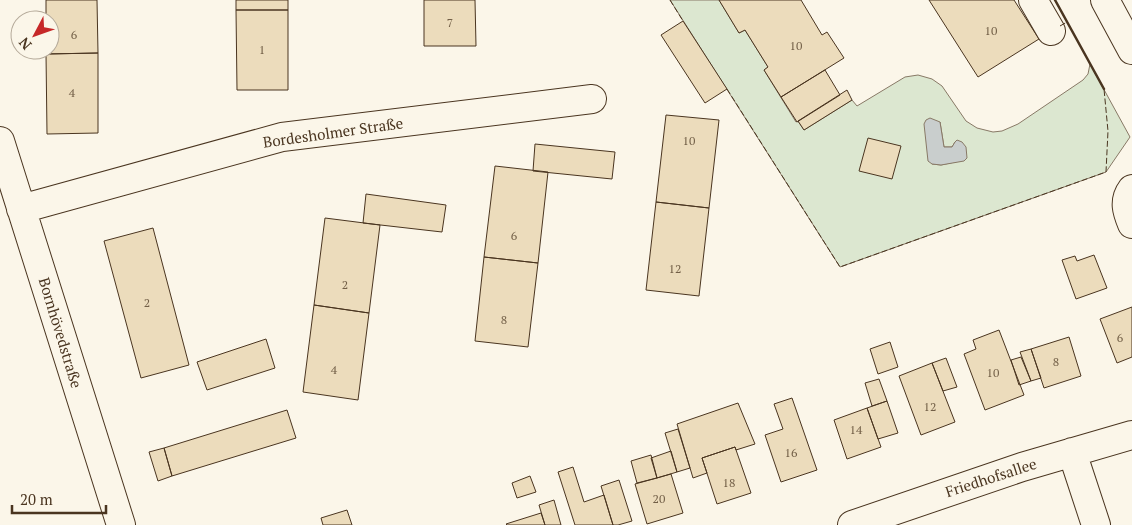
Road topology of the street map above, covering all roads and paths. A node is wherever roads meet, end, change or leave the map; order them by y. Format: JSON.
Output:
{"nodes":[{"id":1,"x":1033,"y":0,"type":"edge"},
{"id":2,"x":1105,"y":0,"type":"edge"},
{"id":3,"x":1051,"y":31,"type":"dead end"},
{"id":4,"x":1132,"y":50,"type":"edge"},
{"id":5,"x":592,"y":99,"type":"dead end"},
{"id":6,"x":0,"y":141,"type":"edge"},
{"id":7,"x":1132,"y":189,"type":"edge"},
{"id":8,"x":21,"y":208,"type":"junction"},
{"id":9,"x":1132,"y":224,"type":"edge"},
{"id":10,"x":1132,"y":435,"type":"edge"},
{"id":11,"x":1072,"y":452,"type":"junction"},
{"id":12,"x":121,"y":525,"type":"edge"},
{"id":13,"x":852,"y":525,"type":"edge"},
{"id":14,"x":1096,"y":525,"type":"edge"}],
"edges":[{"from":1,"to":3,"type":"street"},
{"from":2,"to":4,"type":"street"},
{"from":5,"to":8,"type":"street","name":"Bordesholmer Straße"},
{"from":6,"to":8,"type":"street","name":"Bornhövedstraße"},
{"from":7,"to":9,"type":"street"},
{"from":8,"to":12,"type":"street","name":"Bornhövedstraße"},
{"from":10,"to":11,"type":"street","name":"Friedhofsallee"},
{"from":11,"to":13,"type":"street","name":"Friedhofsallee"},
{"from":11,"to":14,"type":"street"}]}
